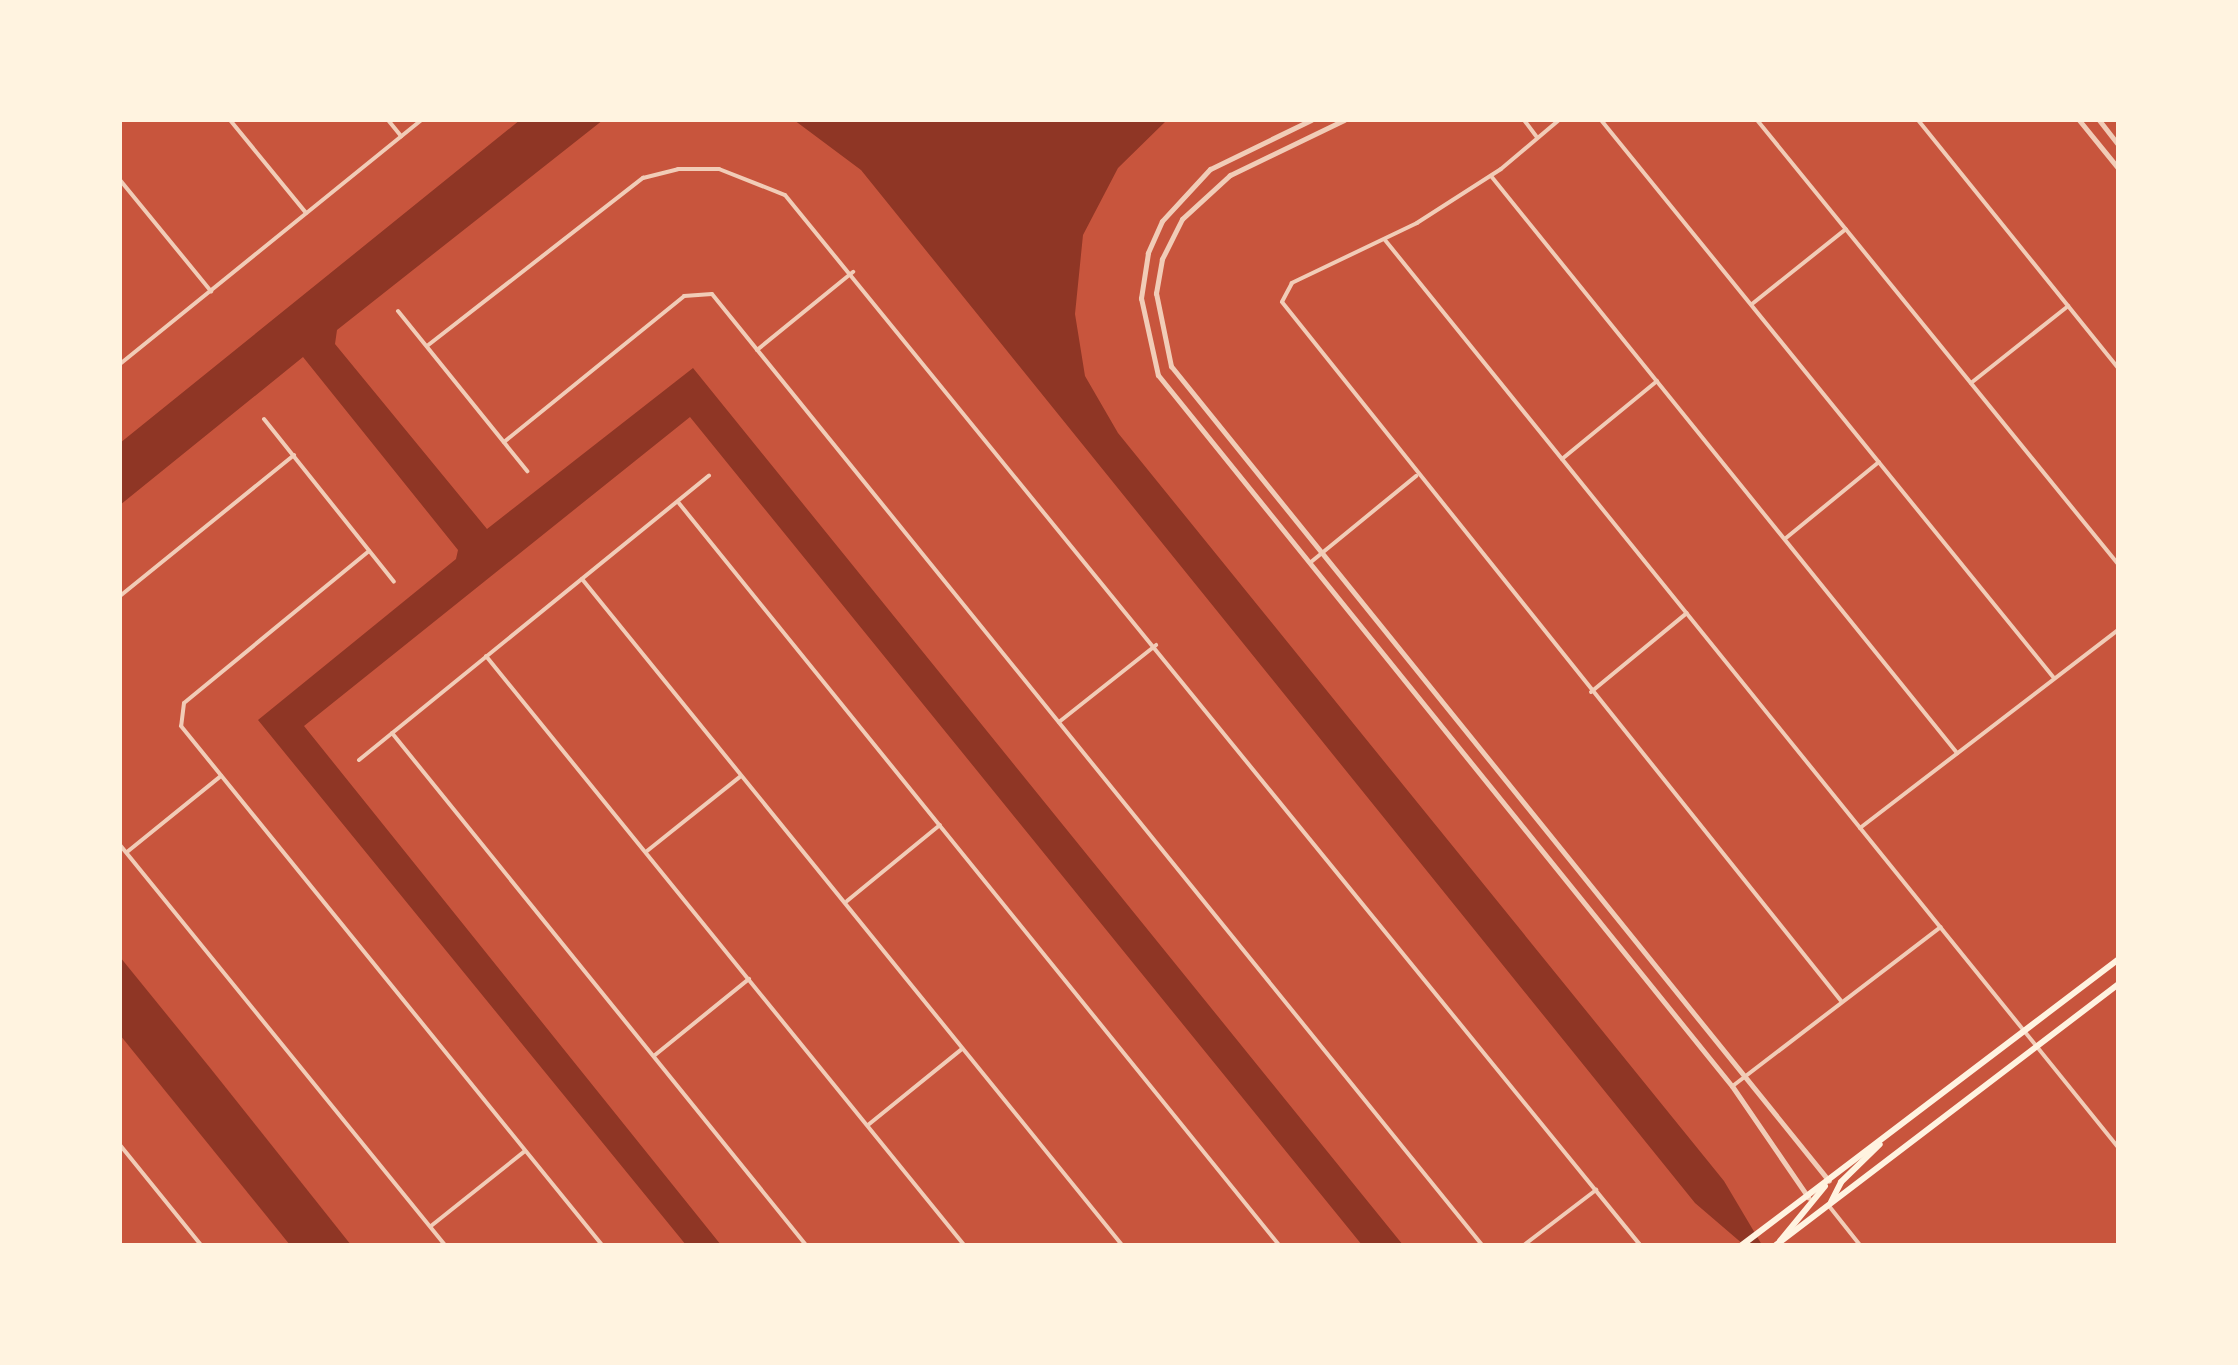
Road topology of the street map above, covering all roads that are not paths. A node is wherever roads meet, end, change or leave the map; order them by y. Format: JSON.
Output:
{"nodes":[{"id":1,"x":230,"y":120,"type":"edge"},
{"id":2,"x":388,"y":120,"type":"edge"},
{"id":3,"x":422,"y":120,"type":"edge"},
{"id":4,"x":1310,"y":120,"type":"edge"},
{"id":5,"x":1344,"y":120,"type":"edge"},
{"id":6,"x":1524,"y":120,"type":"edge"},
{"id":7,"x":1559,"y":120,"type":"edge"},
{"id":8,"x":1601,"y":120,"type":"edge"},
{"id":9,"x":1757,"y":120,"type":"edge"},
{"id":10,"x":1918,"y":120,"type":"edge"},
{"id":11,"x":2079,"y":120,"type":"edge"},
{"id":12,"x":2099,"y":120,"type":"edge"},
{"id":13,"x":401,"y":136,"type":"junction"},
{"id":14,"x":1538,"y":138,"type":"junction"},
{"id":15,"x":2118,"y":144,"type":"edge"},
{"id":16,"x":2118,"y":168,"type":"edge"},
{"id":17,"x":1491,"y":176,"type":"junction"},
{"id":18,"x":120,"y":180,"type":"edge"},
{"id":19,"x":306,"y":213,"type":"junction"},
{"id":20,"x":1846,"y":229,"type":"junction"},
{"id":21,"x":1385,"y":240,"type":"junction"},
{"id":22,"x":853,"y":272,"type":"junction"},
{"id":23,"x":210,"y":291,"type":"junction"},
{"id":24,"x":1751,"y":305,"type":"junction"},
{"id":25,"x":2068,"y":306,"type":"junction"},
{"id":26,"x":398,"y":311,"type":"dead end"},
{"id":27,"x":426,"y":346,"type":"junction"},
{"id":28,"x":758,"y":350,"type":"junction"},
{"id":29,"x":120,"y":364,"type":"edge"},
{"id":30,"x":2118,"y":368,"type":"edge"},
{"id":31,"x":1657,"y":381,"type":"junction"},
{"id":32,"x":1971,"y":384,"type":"junction"},
{"id":33,"x":1184,"y":387,"type":"junction"},
{"id":34,"x":1172,"y":396,"type":"junction"},
{"id":35,"x":264,"y":419,"type":"dead end"},
{"id":36,"x":504,"y":442,"type":"junction"},
{"id":37,"x":294,"y":456,"type":"junction"},
{"id":38,"x":1562,"y":460,"type":"junction"},
{"id":39,"x":1879,"y":462,"type":"junction"},
{"id":40,"x":528,"y":471,"type":"dead end"},
{"id":41,"x":709,"y":476,"type":"dead end"},
{"id":42,"x":1416,"y":476,"type":"junction"},
{"id":43,"x":678,"y":502,"type":"junction"},
{"id":44,"x":1785,"y":539,"type":"junction"},
{"id":45,"x":369,"y":552,"type":"junction"},
{"id":46,"x":1320,"y":554,"type":"junction"},
{"id":47,"x":1308,"y":564,"type":"junction"},
{"id":48,"x":2118,"y":564,"type":"edge"},
{"id":49,"x":582,"y":580,"type":"junction"},
{"id":50,"x":394,"y":582,"type":"dead end"},
{"id":51,"x":120,"y":596,"type":"edge"},
{"id":52,"x":1687,"y":614,"type":"junction"},
{"id":53,"x":2118,"y":630,"type":"edge"},
{"id":54,"x":1156,"y":645,"type":"junction"},
{"id":55,"x":486,"y":656,"type":"junction"},
{"id":56,"x":2054,"y":678,"type":"junction"},
{"id":57,"x":1591,"y":692,"type":"junction"},
{"id":58,"x":1060,"y":722,"type":"junction"},
{"id":59,"x":392,"y":733,"type":"junction"},
{"id":60,"x":1958,"y":752,"type":"junction"},
{"id":61,"x":359,"y":760,"type":"dead end"},
{"id":62,"x":221,"y":776,"type":"junction"},
{"id":63,"x":741,"y":776,"type":"junction"},
{"id":64,"x":940,"y":825,"type":"junction"},
{"id":65,"x":1860,"y":828,"type":"junction"},
{"id":66,"x":120,"y":845,"type":"edge"},
{"id":67,"x":646,"y":852,"type":"junction"},
{"id":68,"x":126,"y":853,"type":"junction"},
{"id":69,"x":845,"y":902,"type":"junction"},
{"id":70,"x":1940,"y":927,"type":"junction"},
{"id":71,"x":2118,"y":960,"type":"edge"},
{"id":72,"x":749,"y":979,"type":"junction"},
{"id":73,"x":2118,"y":984,"type":"edge"},
{"id":74,"x":1842,"y":1002,"type":"junction"},
{"id":75,"x":2025,"y":1032,"type":"junction"},
{"id":76,"x":2036,"y":1046,"type":"junction"},
{"id":77,"x":962,"y":1049,"type":"junction"},
{"id":78,"x":654,"y":1057,"type":"junction"},
{"id":79,"x":1744,"y":1077,"type":"junction"},
{"id":80,"x":1732,"y":1086,"type":"junction"},
{"id":81,"x":867,"y":1126,"type":"junction"},
{"id":82,"x":1884,"y":1139,"type":"junction"},
{"id":83,"x":120,"y":1145,"type":"edge"},
{"id":84,"x":2118,"y":1147,"type":"edge"},
{"id":85,"x":525,"y":1151,"type":"junction"},
{"id":86,"x":1829,"y":1181,"type":"junction"},
{"id":87,"x":1596,"y":1190,"type":"junction"},
{"id":88,"x":1808,"y":1197,"type":"junction"},
{"id":89,"x":1829,"y":1206,"type":"junction"},
{"id":90,"x":430,"y":1226,"type":"junction"},
{"id":91,"x":1778,"y":1244,"type":"edge"},
{"id":92,"x":201,"y":1245,"type":"edge"},
{"id":93,"x":446,"y":1245,"type":"edge"},
{"id":94,"x":602,"y":1245,"type":"edge"},
{"id":95,"x":806,"y":1245,"type":"edge"},
{"id":96,"x":964,"y":1245,"type":"edge"},
{"id":97,"x":1122,"y":1245,"type":"edge"},
{"id":98,"x":1279,"y":1245,"type":"edge"},
{"id":99,"x":1482,"y":1245,"type":"edge"},
{"id":100,"x":1524,"y":1245,"type":"edge"},
{"id":101,"x":1640,"y":1245,"type":"edge"},
{"id":102,"x":1742,"y":1245,"type":"edge"},
{"id":103,"x":1860,"y":1245,"type":"edge"}],
"edges":[{"from":1,"to":19,"type":"street"},
{"from":2,"to":13,"type":"street"},
{"from":3,"to":13,"type":"street"},
{"from":4,"to":34,"type":"street"},
{"from":5,"to":33,"type":"street"},
{"from":6,"to":14,"type":"street"},
{"from":7,"to":14,"type":"street"},
{"from":8,"to":24,"type":"street"},
{"from":9,"to":20,"type":"street"},
{"from":10,"to":25,"type":"street"},
{"from":11,"to":16,"type":"street"},
{"from":12,"to":15,"type":"street"},
{"from":13,"to":19,"type":"street"},
{"from":14,"to":17,"type":"street"},
{"from":17,"to":21,"type":"street"},
{"from":17,"to":31,"type":"street"},
{"from":18,"to":23,"type":"street"},
{"from":19,"to":23,"type":"street"},
{"from":20,"to":24,"type":"street"},
{"from":20,"to":32,"type":"street"},
{"from":21,"to":38,"type":"street"},
{"from":21,"to":42,"type":"street"},
{"from":22,"to":27,"type":"street"},
{"from":22,"to":28,"type":"street"},
{"from":22,"to":54,"type":"street"},
{"from":23,"to":29,"type":"street"},
{"from":24,"to":39,"type":"street"},
{"from":25,"to":30,"type":"street"},
{"from":25,"to":32,"type":"street"},
{"from":26,"to":27,"type":"street"},
{"from":27,"to":36,"type":"street"},
{"from":28,"to":36,"type":"street"},
{"from":28,"to":58,"type":"street"},
{"from":31,"to":38,"type":"street"},
{"from":31,"to":44,"type":"street"},
{"from":32,"to":48,"type":"street"},
{"from":33,"to":34,"type":"street"},
{"from":33,"to":46,"type":"street"},
{"from":34,"to":47,"type":"street"},
{"from":35,"to":37,"type":"street"},
{"from":36,"to":40,"type":"street"},
{"from":37,"to":45,"type":"street"},
{"from":37,"to":51,"type":"street"},
{"from":38,"to":52,"type":"street"},
{"from":39,"to":44,"type":"street"},
{"from":39,"to":56,"type":"street"},
{"from":41,"to":43,"type":"street"},
{"from":42,"to":46,"type":"street"},
{"from":42,"to":57,"type":"street"},
{"from":43,"to":49,"type":"street"},
{"from":43,"to":64,"type":"street"},
{"from":44,"to":60,"type":"street"},
{"from":45,"to":50,"type":"street"},
{"from":45,"to":62,"type":"street"},
{"from":46,"to":47,"type":"street"},
{"from":46,"to":79,"type":"street"},
{"from":47,"to":80,"type":"street"},
{"from":49,"to":55,"type":"street"},
{"from":49,"to":63,"type":"street"},
{"from":52,"to":57,"type":"street"},
{"from":52,"to":65,"type":"street"},
{"from":53,"to":56,"type":"street"},
{"from":54,"to":58,"type":"street"},
{"from":54,"to":87,"type":"street"},
{"from":55,"to":59,"type":"street"},
{"from":55,"to":67,"type":"street"},
{"from":56,"to":60,"type":"street"},
{"from":57,"to":74,"type":"street"},
{"from":58,"to":99,"type":"street"},
{"from":59,"to":61,"type":"street"},
{"from":59,"to":78,"type":"street"},
{"from":60,"to":65,"type":"street"},
{"from":62,"to":68,"type":"street"},
{"from":62,"to":85,"type":"street"},
{"from":63,"to":67,"type":"street"},
{"from":63,"to":69,"type":"street"},
{"from":64,"to":69,"type":"street"},
{"from":64,"to":98,"type":"street"},
{"from":65,"to":70,"type":"street"},
{"from":66,"to":68,"type":"street"},
{"from":67,"to":72,"type":"street"},
{"from":68,"to":90,"type":"street"},
{"from":69,"to":77,"type":"street"},
{"from":70,"to":74,"type":"street"},
{"from":70,"to":75,"type":"street"},
{"from":71,"to":75,"type":"main road"},
{"from":72,"to":78,"type":"street"},
{"from":72,"to":81,"type":"street"},
{"from":73,"to":76,"type":"main road"},
{"from":74,"to":79,"type":"street"},
{"from":75,"to":76,"type":"street"},
{"from":75,"to":82,"type":"main road"},
{"from":76,"to":84,"type":"street"},
{"from":76,"to":89,"type":"main road"},
{"from":77,"to":81,"type":"street"},
{"from":77,"to":97,"type":"street"},
{"from":78,"to":95,"type":"street"},
{"from":79,"to":80,"type":"street"},
{"from":79,"to":86,"type":"street"},
{"from":80,"to":88,"type":"street"},
{"from":81,"to":96,"type":"street"},
{"from":82,"to":86,"type":"main road"},
{"from":82,"to":89,"type":"main road"},
{"from":83,"to":92,"type":"street"},
{"from":85,"to":90,"type":"street"},
{"from":85,"to":94,"type":"street"},
{"from":86,"to":88,"type":"main road"},
{"from":86,"to":91,"type":"main road"},
{"from":87,"to":100,"type":"street"},
{"from":87,"to":101,"type":"street"},
{"from":88,"to":102,"type":"main road"},
{"from":89,"to":91,"type":"main road"},
{"from":89,"to":103,"type":"street"},
{"from":90,"to":93,"type":"street"}]}
